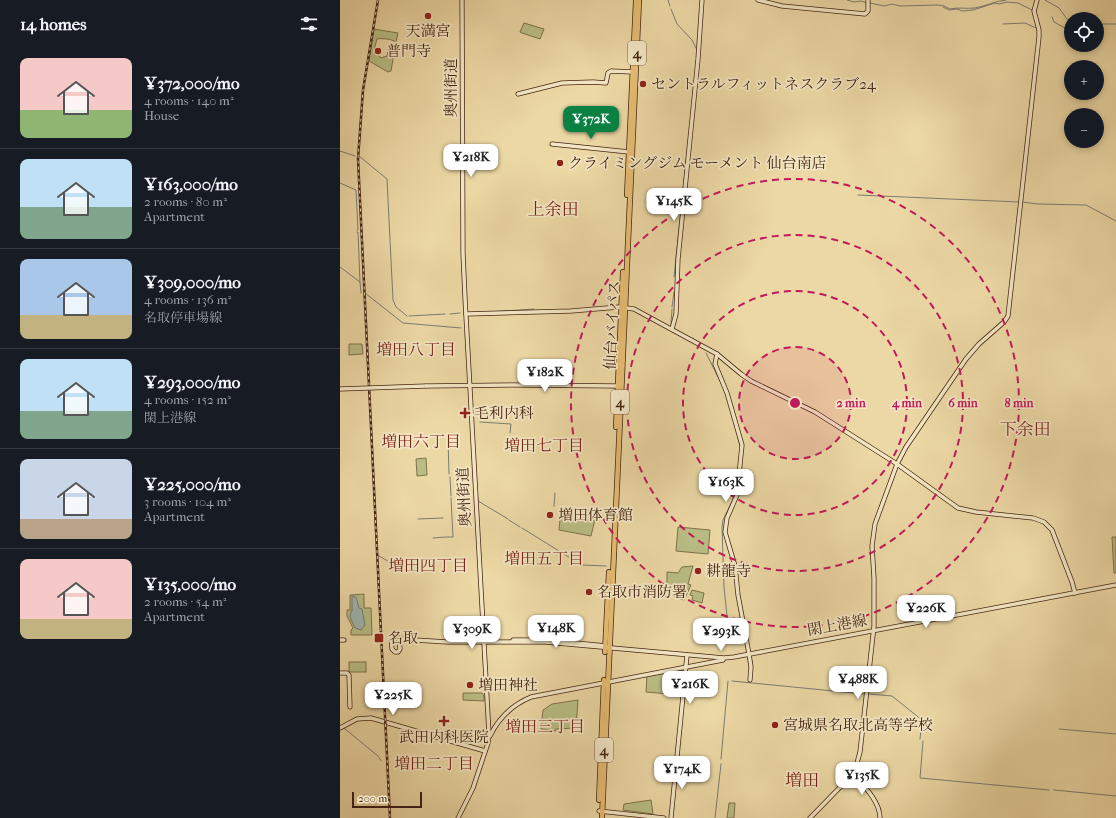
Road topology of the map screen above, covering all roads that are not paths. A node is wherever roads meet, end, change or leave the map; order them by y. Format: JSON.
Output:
{"nodes":[{"id":1,"x":462,"y":0,"type":"edge"},
{"id":2,"x":637,"y":0,"type":"edge"},
{"id":3,"x":702,"y":0,"type":"edge"},
{"id":4,"x":758,"y":0,"type":"edge"},
{"id":5,"x":868,"y":0,"type":"edge"},
{"id":6,"x":1037,"y":1,"type":"edge"},
{"id":7,"x":633,"y":72,"type":"junction"},
{"id":8,"x":518,"y":94,"type":"dead end"},
{"id":9,"x":552,"y":144,"type":"dead end"},
{"id":10,"x":629,"y":152,"type":"junction"},
{"id":11,"x":623,"y":307,"type":"junction"},
{"id":12,"x":466,"y":314,"type":"junction"},
{"id":13,"x":672,"y":329,"type":"junction"},
{"id":14,"x":717,"y":354,"type":"junction"},
{"id":15,"x":469,"y":385,"type":"junction"},
{"id":16,"x":619,"y":386,"type":"junction"},
{"id":17,"x":340,"y":388,"type":"edge"},
{"id":18,"x":897,"y":464,"type":"junction"},
{"id":19,"x":1116,"y":585,"type":"edge"},
{"id":20,"x":1075,"y":593,"type":"junction"},
{"id":21,"x":874,"y":631,"type":"junction"},
{"id":22,"x":400,"y":639,"type":"dead end"},
{"id":23,"x":484,"y":642,"type":"junction"},
{"id":24,"x":606,"y":647,"type":"junction"},
{"id":25,"x":749,"y":654,"type":"junction"},
{"id":26,"x":687,"y":655,"type":"junction"},
{"id":27,"x":713,"y":657,"type":"junction"},
{"id":28,"x":734,"y":658,"type":"junction"},
{"id":29,"x":711,"y":662,"type":"junction"},
{"id":30,"x":686,"y":666,"type":"junction"},
{"id":31,"x":340,"y":673,"type":"edge"},
{"id":32,"x":750,"y":680,"type":"dead end"},
{"id":33,"x":606,"y":682,"type":"junction"},
{"id":34,"x":350,"y":707,"type":"dead end"},
{"id":35,"x":342,"y":727,"type":"edge"},
{"id":36,"x":494,"y":727,"type":"junction"},
{"id":37,"x":489,"y":728,"type":"junction"},
{"id":38,"x":489,"y":738,"type":"junction"},
{"id":39,"x":485,"y":751,"type":"junction"},
{"id":40,"x":852,"y":773,"type":"junction"},
{"id":41,"x":600,"y":811,"type":"junction"},
{"id":42,"x":458,"y":818,"type":"edge"},
{"id":43,"x":600,"y":818,"type":"edge"},
{"id":44,"x":664,"y":818,"type":"edge"},
{"id":45,"x":671,"y":818,"type":"edge"},
{"id":46,"x":810,"y":818,"type":"edge"},
{"id":47,"x":880,"y":818,"type":"edge"}],
"edges":[{"from":1,"to":12,"type":"street","name":"奥州街道"},
{"from":2,"to":7,"type":"highway","name":"仙台バイパス","number":"4"},
{"from":2,"to":11,"type":"highway","name":"仙台バイパス","number":"4"},
{"from":3,"to":13,"type":"street"},
{"from":4,"to":5,"type":"street"},
{"from":6,"to":18,"type":"street"},
{"from":7,"to":8,"type":"street"},
{"from":7,"to":10,"type":"highway","name":"仙台バイパス","number":"4"},
{"from":9,"to":10,"type":"street"},
{"from":10,"to":11,"type":"highway","name":"仙台バイパス","number":"4"},
{"from":11,"to":12,"type":"street"},
{"from":11,"to":13,"type":"street"},
{"from":11,"to":16,"type":"highway","name":"仙台バイパス","number":"4"},
{"from":12,"to":15,"type":"street","name":"奥州街道"},
{"from":13,"to":14,"type":"street"},
{"from":14,"to":18,"type":"street"},
{"from":14,"to":25,"type":"street"},
{"from":15,"to":16,"type":"street"},
{"from":15,"to":17,"type":"street","bridge":true},
{"from":15,"to":23,"type":"street","name":"奥州街道"},
{"from":16,"to":24,"type":"highway","name":"仙台バイパス","number":"4"},
{"from":18,"to":20,"type":"street"},
{"from":18,"to":21,"type":"street"},
{"from":19,"to":20,"type":"street","name":"閖上港線"},
{"from":20,"to":21,"type":"street","name":"閖上港線"},
{"from":21,"to":25,"type":"street","name":"閖上港線"},
{"from":21,"to":40,"type":"street"},
{"from":22,"to":23,"type":"street","name":"閖上港線"},
{"from":23,"to":24,"type":"street","name":"閖上港線"},
{"from":23,"to":37,"type":"street","name":"奥州街道"},
{"from":24,"to":26,"type":"street","name":"閖上港線"},
{"from":24,"to":33,"type":"highway","name":"仙台バイパス","number":"4"},
{"from":25,"to":28,"type":"street","name":"閖上港線"},
{"from":25,"to":32,"type":"street"},
{"from":26,"to":27,"type":"street","name":"閖上港線"},
{"from":26,"to":30,"type":"street"},
{"from":27,"to":28,"type":"street","name":"閖上港線"},
{"from":27,"to":29,"type":"street"},
{"from":28,"to":29,"type":"street"},
{"from":29,"to":30,"type":"street"},
{"from":30,"to":33,"type":"street"},
{"from":30,"to":45,"type":"street"},
{"from":31,"to":34,"type":"street"},
{"from":33,"to":36,"type":"street"},
{"from":33,"to":41,"type":"highway","name":"仙台バイパス","number":"4"},
{"from":35,"to":39,"type":"street"},
{"from":36,"to":37,"type":"street"},
{"from":36,"to":38,"type":"street"},
{"from":37,"to":38,"type":"street","name":"奥州街道"},
{"from":38,"to":39,"type":"street","name":"奥州街道"},
{"from":39,"to":42,"type":"street","name":"奥州街道"},
{"from":40,"to":46,"type":"street"},
{"from":40,"to":47,"type":"street"},
{"from":41,"to":43,"type":"highway","name":"仙台バイパス","number":"4"},
{"from":41,"to":44,"type":"street"}]}
